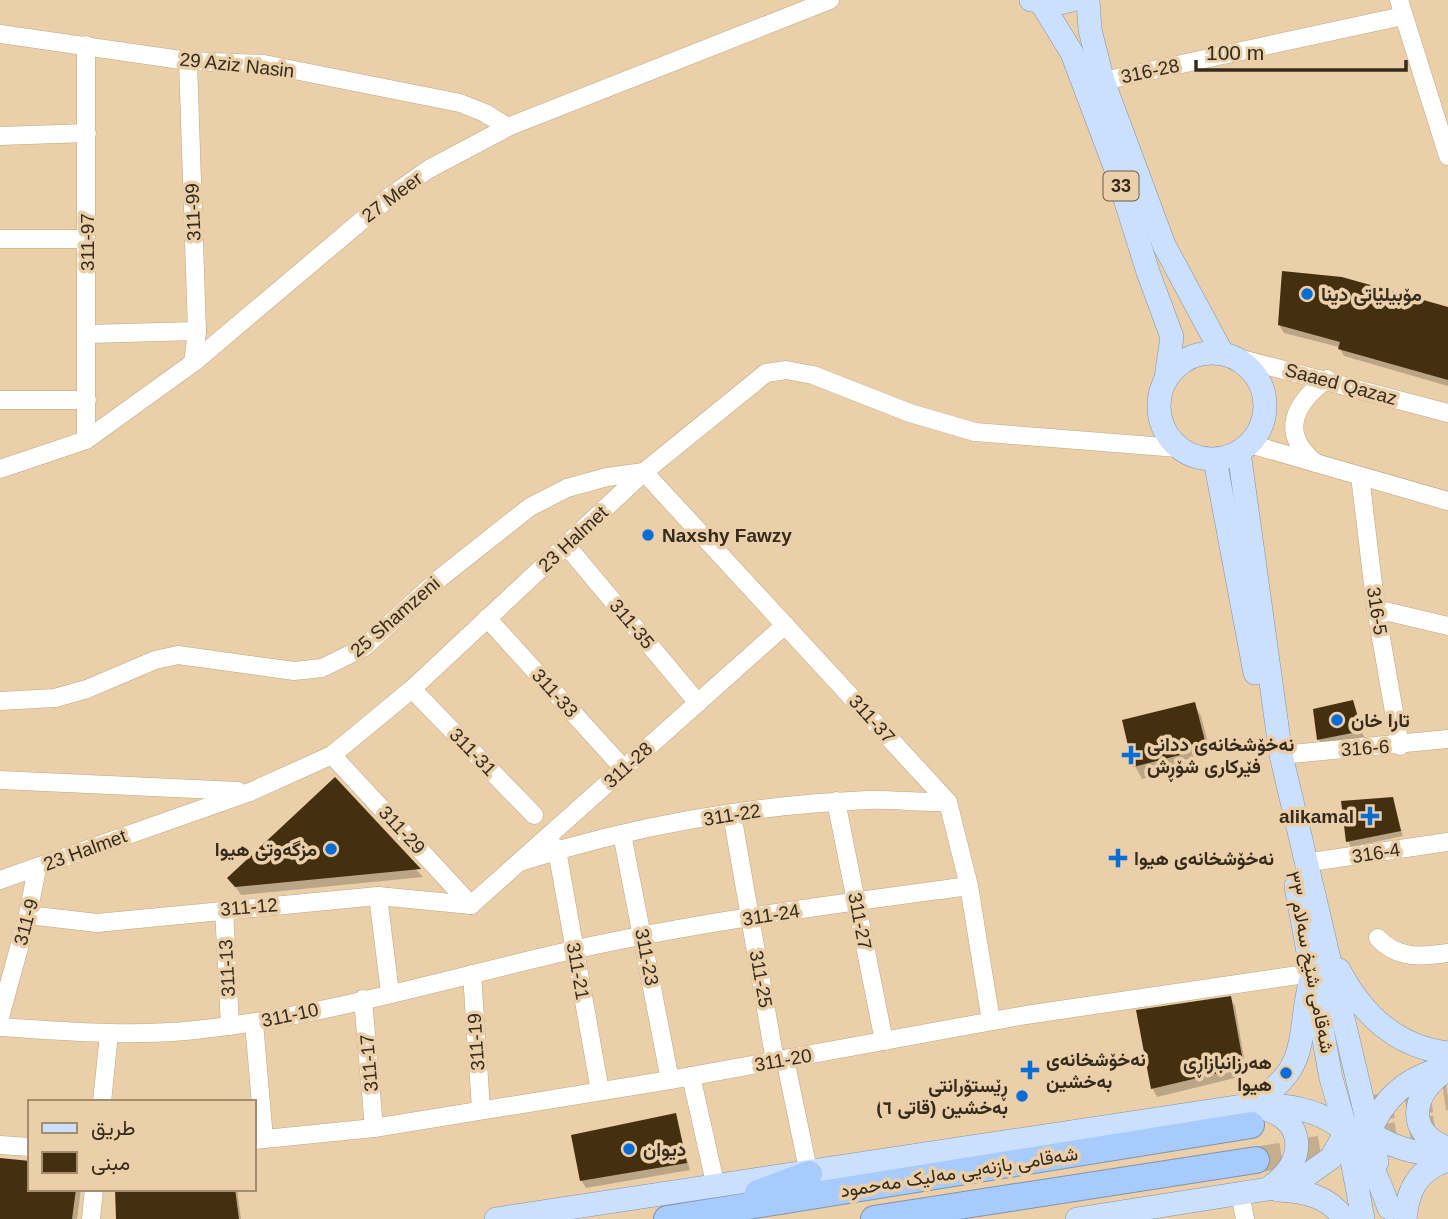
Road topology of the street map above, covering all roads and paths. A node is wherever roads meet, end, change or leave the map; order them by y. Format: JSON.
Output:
{"nodes":[{"id":1,"x":830,"y":0,"type":"edge"},
{"id":2,"x":1072,"y":0,"type":"edge"},
{"id":3,"x":1088,"y":0,"type":"edge"},
{"id":4,"x":1036,"y":2,"type":"edge"},
{"id":5,"x":1401,"y":8,"type":"edge"},
{"id":6,"x":0,"y":33,"type":"edge"},
{"id":7,"x":86,"y":45,"type":"junction"},
{"id":8,"x":188,"y":61,"type":"junction"},
{"id":9,"x":1103,"y":81,"type":"junction"},
{"id":10,"x":508,"y":127,"type":"junction"},
{"id":11,"x":1444,"y":128,"type":"edge"},
{"id":12,"x":87,"y":133,"type":"junction"},
{"id":13,"x":0,"y":136,"type":"edge"},
{"id":14,"x":1448,"y":156,"type":"edge"},
{"id":15,"x":0,"y":239,"type":"edge"},
{"id":16,"x":86,"y":239,"type":"junction"},
{"id":17,"x":197,"y":331,"type":"junction"},
{"id":18,"x":87,"y":334,"type":"junction"},
{"id":19,"x":1228,"y":355,"type":"junction"},
{"id":20,"x":193,"y":363,"type":"junction"},
{"id":21,"x":1166,"y":378,"type":"junction"},
{"id":22,"x":1326,"y":379,"type":"junction"},
{"id":23,"x":0,"y":400,"type":"edge"},
{"id":24,"x":87,"y":400,"type":"junction"},
{"id":25,"x":1448,"y":413,"type":"edge"},
{"id":26,"x":86,"y":440,"type":"junction"},
{"id":27,"x":1178,"y":448,"type":"junction"},
{"id":28,"x":1244,"y":448,"type":"junction"},
{"id":29,"x":1215,"y":460,"type":"junction"},
{"id":30,"x":1317,"y":464,"type":"junction"},
{"id":31,"x":0,"y":469,"type":"edge"},
{"id":32,"x":645,"y":472,"type":"junction"},
{"id":33,"x":1360,"y":476,"type":"junction"},
{"id":34,"x":1448,"y":501,"type":"edge"},
{"id":35,"x":566,"y":545,"type":"junction"},
{"id":36,"x":1376,"y":609,"type":"junction"},
{"id":37,"x":487,"y":618,"type":"junction"},
{"id":38,"x":785,"y":625,"type":"junction"},
{"id":39,"x":1448,"y":626,"type":"edge"},
{"id":40,"x":412,"y":689,"type":"junction"},
{"id":41,"x":0,"y":701,"type":"edge"},
{"id":42,"x":698,"y":703,"type":"junction"},
{"id":43,"x":1448,"y":739,"type":"edge"},
{"id":44,"x":1400,"y":746,"type":"junction"},
{"id":45,"x":332,"y":755,"type":"junction"},
{"id":46,"x":1281,"y":755,"type":"junction"},
{"id":47,"x":624,"y":769,"type":"junction"},
{"id":48,"x":0,"y":780,"type":"edge"},
{"id":49,"x":250,"y":792,"type":"junction"},
{"id":50,"x":836,"y":802,"type":"junction"},
{"id":51,"x":948,"y":803,"type":"junction"},
{"id":52,"x":732,"y":814,"type":"junction"},
{"id":53,"x":534,"y":815,"type":"dead end"},
{"id":54,"x":622,"y":834,"type":"junction"},
{"id":55,"x":1448,"y":842,"type":"edge"},
{"id":56,"x":552,"y":844,"type":"junction"},
{"id":57,"x":1304,"y":863,"type":"junction"},
{"id":58,"x":37,"y":868,"type":"junction"},
{"id":59,"x":0,"y":880,"type":"edge"},
{"id":60,"x":969,"y":886,"type":"junction"},
{"id":61,"x":378,"y":896,"type":"junction"},
{"id":62,"x":856,"y":902,"type":"junction"},
{"id":63,"x":471,"y":905,"type":"junction"},
{"id":64,"x":224,"y":909,"type":"junction"},
{"id":65,"x":28,"y":915,"type":"junction"},
{"id":66,"x":750,"y":918,"type":"junction"},
{"id":67,"x":644,"y":937,"type":"junction"},
{"id":68,"x":1378,"y":938,"type":"dead end"},
{"id":69,"x":1324,"y":940,"type":"junction"},
{"id":70,"x":574,"y":950,"type":"junction"},
{"id":71,"x":1448,"y":953,"type":"edge"},
{"id":72,"x":1312,"y":972,"type":"junction"},
{"id":73,"x":472,"y":974,"type":"junction"},
{"id":74,"x":390,"y":993,"type":"junction"},
{"id":75,"x":363,"y":999,"type":"junction"},
{"id":76,"x":0,"y":1017,"type":"edge"},
{"id":77,"x":991,"y":1021,"type":"junction"},
{"id":78,"x":254,"y":1023,"type":"junction"},
{"id":79,"x":230,"y":1026,"type":"junction"},
{"id":80,"x":0,"y":1027,"type":"edge"},
{"id":81,"x":109,"y":1034,"type":"junction"},
{"id":82,"x":884,"y":1041,"type":"junction"},
{"id":83,"x":1448,"y":1053,"type":"edge"},
{"id":84,"x":780,"y":1060,"type":"junction"},
{"id":85,"x":1448,"y":1068,"type":"edge"},
{"id":86,"x":691,"y":1076,"type":"junction"},
{"id":87,"x":670,"y":1080,"type":"junction"},
{"id":88,"x":600,"y":1091,"type":"junction"},
{"id":89,"x":102,"y":1100,"type":"edge"},
{"id":90,"x":481,"y":1109,"type":"junction"},
{"id":91,"x":1250,"y":1115,"type":"junction"},
{"id":92,"x":374,"y":1128,"type":"junction"},
{"id":93,"x":1358,"y":1133,"type":"junction"},
{"id":94,"x":259,"y":1140,"type":"edge"},
{"id":95,"x":0,"y":1145,"type":"edge"},
{"id":96,"x":28,"y":1147,"type":"edge"},
{"id":97,"x":1448,"y":1148,"type":"edge"},
{"id":98,"x":1448,"y":1154,"type":"edge"},
{"id":99,"x":1256,"y":1160,"type":"tunnel mouth"},
{"id":100,"x":1448,"y":1160,"type":"edge"},
{"id":101,"x":809,"y":1174,"type":"junction"},
{"id":102,"x":716,"y":1187,"type":"junction"},
{"id":103,"x":1268,"y":1189,"type":"junction"},
{"id":104,"x":93,"y":1191,"type":"edge"},
{"id":105,"x":1240,"y":1193,"type":"junction"},
{"id":106,"x":704,"y":1212,"type":"junction"},
{"id":107,"x":1142,"y":1213,"type":"edge"},
{"id":108,"x":1395,"y":1215,"type":"edge"},
{"id":109,"x":1356,"y":1216,"type":"edge"},
{"id":110,"x":91,"y":1219,"type":"edge"},
{"id":111,"x":496,"y":1219,"type":"edge"},
{"id":112,"x":667,"y":1219,"type":"edge"},
{"id":113,"x":874,"y":1219,"type":"edge"},
{"id":114,"x":1077,"y":1219,"type":"edge"},
{"id":115,"x":1245,"y":1219,"type":"edge"}],
"edges":[{"from":1,"to":10,"type":"street","name":"27 Meer"},
{"from":2,"to":4,"type":"main road","number":"33"},
{"from":3,"to":9,"type":"main road","number":"33"},
{"from":4,"to":21,"type":"main road","number":"33"},
{"from":5,"to":9,"type":"street","name":"316-28"},
{"from":5,"to":11,"type":"street"},
{"from":6,"to":7,"type":"street","name":"29 Aziz Nasin"},
{"from":7,"to":8,"type":"street","name":"29 Aziz Nasin"},
{"from":7,"to":12,"type":"street","name":"311-97"},
{"from":8,"to":10,"type":"street","name":"29 Aziz Nasin"},
{"from":8,"to":17,"type":"street","name":"311-99"},
{"from":9,"to":19,"type":"main road","number":"33"},
{"from":10,"to":20,"type":"street","name":"27 Meer"},
{"from":11,"to":14,"type":"street"},
{"from":12,"to":13,"type":"street"},
{"from":12,"to":16,"type":"street","name":"311-97"},
{"from":15,"to":16,"type":"street"},
{"from":16,"to":18,"type":"street","name":"311-97"},
{"from":17,"to":18,"type":"street"},
{"from":17,"to":20,"type":"street","name":"311-99"},
{"from":18,"to":24,"type":"street","name":"311-97"},
{"from":19,"to":21,"type":"main road"},
{"from":19,"to":22,"type":"street","name":"Saaed Qazaz"},
{"from":19,"to":28,"type":"main road","number":"33"},
{"from":20,"to":26,"type":"street","name":"27 Meer"},
{"from":21,"to":27,"type":"main road","number":"33"},
{"from":22,"to":25,"type":"street","name":"Saaed Qazaz"},
{"from":22,"to":30,"type":"street"},
{"from":23,"to":24,"type":"street"},
{"from":24,"to":26,"type":"street","name":"311-97"},
{"from":26,"to":31,"type":"street","name":"27 Meer"},
{"from":27,"to":29,"type":"main road"},
{"from":27,"to":32,"type":"street","name":"23 Halmet"},
{"from":28,"to":29,"type":"main road"},
{"from":28,"to":30,"type":"street"},
{"from":28,"to":46,"type":"main road","name":"شەقامی شێخ سەلام ٣٣"},
{"from":29,"to":72,"type":"main road","name":"شەقامی شێخ سەلام ٣٣"},
{"from":30,"to":33,"type":"street"},
{"from":32,"to":35,"type":"street","name":"23 Halmet"},
{"from":32,"to":38,"type":"street","name":"311-37"},
{"from":32,"to":41,"type":"street","name":"25 Shamzeni"},
{"from":33,"to":34,"type":"street"},
{"from":33,"to":36,"type":"street","name":"316-5"},
{"from":35,"to":37,"type":"street","name":"23 Halmet"},
{"from":35,"to":42,"type":"street","name":"311-35"},
{"from":36,"to":39,"type":"street"},
{"from":36,"to":44,"type":"street","name":"316-5"},
{"from":37,"to":40,"type":"street","name":"23 Halmet"},
{"from":37,"to":47,"type":"street","name":"311-33"},
{"from":38,"to":42,"type":"street","name":"311-28"},
{"from":38,"to":51,"type":"street","name":"311-37"},
{"from":40,"to":45,"type":"street","name":"23 Halmet"},
{"from":40,"to":53,"type":"street","name":"311-31"},
{"from":42,"to":47,"type":"street","name":"311-28"},
{"from":43,"to":44,"type":"street","name":"316-6"},
{"from":44,"to":46,"type":"street","name":"316-6"},
{"from":45,"to":49,"type":"street","name":"23 Halmet"},
{"from":45,"to":63,"type":"street","name":"311-29"},
{"from":46,"to":57,"type":"main road","name":"شەقامی شێخ سەلام ٣٣"},
{"from":47,"to":56,"type":"street","name":"311-28"},
{"from":48,"to":49,"type":"street"},
{"from":49,"to":58,"type":"street","name":"23 Halmet"},
{"from":50,"to":51,"type":"street","name":"311-22"},
{"from":50,"to":52,"type":"street","name":"311-22"},
{"from":50,"to":62,"type":"street","name":"311-27"},
{"from":51,"to":60,"type":"street","name":"311-37"},
{"from":52,"to":54,"type":"street","name":"311-22"},
{"from":52,"to":66,"type":"street","name":"311-25"},
{"from":54,"to":56,"type":"street","name":"311-22"},
{"from":54,"to":67,"type":"street","name":"311-23"},
{"from":55,"to":57,"type":"street","name":"316-4"},
{"from":56,"to":63,"type":"street","name":"311-22"},
{"from":56,"to":70,"type":"street","name":"311-21"},
{"from":57,"to":69,"type":"main road","name":"شەقامی شێخ سەلام ٣٣"},
{"from":58,"to":59,"type":"street","name":"23 Halmet"},
{"from":58,"to":65,"type":"street","name":"311-9"},
{"from":60,"to":62,"type":"street","name":"311-24"},
{"from":60,"to":77,"type":"street","name":"311-37"},
{"from":61,"to":63,"type":"street","name":"311-12"},
{"from":61,"to":64,"type":"street","name":"311-12"},
{"from":61,"to":74,"type":"street"},
{"from":62,"to":66,"type":"street","name":"311-24"},
{"from":62,"to":82,"type":"street","name":"311-27"},
{"from":64,"to":65,"type":"street","name":"311-12"},
{"from":64,"to":79,"type":"street","name":"311-13"},
{"from":65,"to":76,"type":"street","name":"311-9"},
{"from":66,"to":67,"type":"street","name":"311-24"},
{"from":66,"to":84,"type":"street","name":"311-25"},
{"from":67,"to":70,"type":"street","name":"311-24"},
{"from":67,"to":87,"type":"street","name":"311-23"},
{"from":68,"to":71,"type":"street"},
{"from":69,"to":83,"type":"main road"},
{"from":69,"to":93,"type":"main road","name":"شەقامی شێخ سەلام ٣٣"},
{"from":70,"to":73,"type":"street","name":"311-10"},
{"from":70,"to":88,"type":"street","name":"311-21"},
{"from":72,"to":77,"type":"street","name":"311-20"},
{"from":72,"to":91,"type":"main road"},
{"from":72,"to":93,"type":"main road","name":"شەقامی شێخ سەلام ٣٣"},
{"from":73,"to":74,"type":"street","name":"311-10"},
{"from":73,"to":90,"type":"street","name":"311-19"},
{"from":74,"to":75,"type":"street","name":"311-10"},
{"from":75,"to":78,"type":"street","name":"311-10"},
{"from":75,"to":92,"type":"street","name":"311-17"},
{"from":77,"to":82,"type":"street","name":"311-20"},
{"from":78,"to":79,"type":"street","name":"311-10"},
{"from":78,"to":94,"type":"street"},
{"from":79,"to":81,"type":"street","name":"311-10"},
{"from":80,"to":81,"type":"street","name":"311-10"},
{"from":81,"to":89,"type":"street"},
{"from":82,"to":84,"type":"street","name":"311-20"},
{"from":84,"to":86,"type":"street","name":"311-20"},
{"from":84,"to":101,"type":"street","name":"311-25"},
{"from":85,"to":93,"type":"main road"},
{"from":85,"to":97,"type":"main road"},
{"from":86,"to":87,"type":"street","name":"311-20"},
{"from":86,"to":102,"type":"street"},
{"from":87,"to":88,"type":"street","name":"311-20"},
{"from":88,"to":90,"type":"street","name":"311-20"},
{"from":90,"to":92,"type":"street","name":"311-20"},
{"from":91,"to":93,"type":"main road"},
{"from":91,"to":101,"type":"main road"},
{"from":91,"to":103,"type":"main road"},
{"from":91,"to":106,"type":"highway","name":"شەقامی بازنەیی مەلیک مەحمود"},
{"from":92,"to":94,"type":"street","name":"311-20"},
{"from":93,"to":98,"type":"main road"},
{"from":93,"to":103,"type":"main road"},
{"from":93,"to":108,"type":"main road","name":"شەقامی شێخ سەلام ٣٣"},
{"from":93,"to":109,"type":"main road","name":"شەقامی شێخ سەلام ٣٣"},
{"from":95,"to":96,"type":"street"},
{"from":99,"to":113,"type":"highway","name":"شەقامی بازنەیی مەلیک مەحمود"},
{"from":100,"to":108,"type":"main road"},
{"from":101,"to":102,"type":"main road"},
{"from":101,"to":106,"type":"highway"},
{"from":102,"to":111,"type":"main road"},
{"from":103,"to":105,"type":"main road"},
{"from":103,"to":109,"type":"main road"},
{"from":104,"to":110,"type":"street"},
{"from":105,"to":107,"type":"main road"},
{"from":105,"to":115,"type":"street"},
{"from":106,"to":112,"type":"highway","name":"شەقامی بازنەیی مەلیک مەحمود"},
{"from":107,"to":114,"type":"main road"}]}
